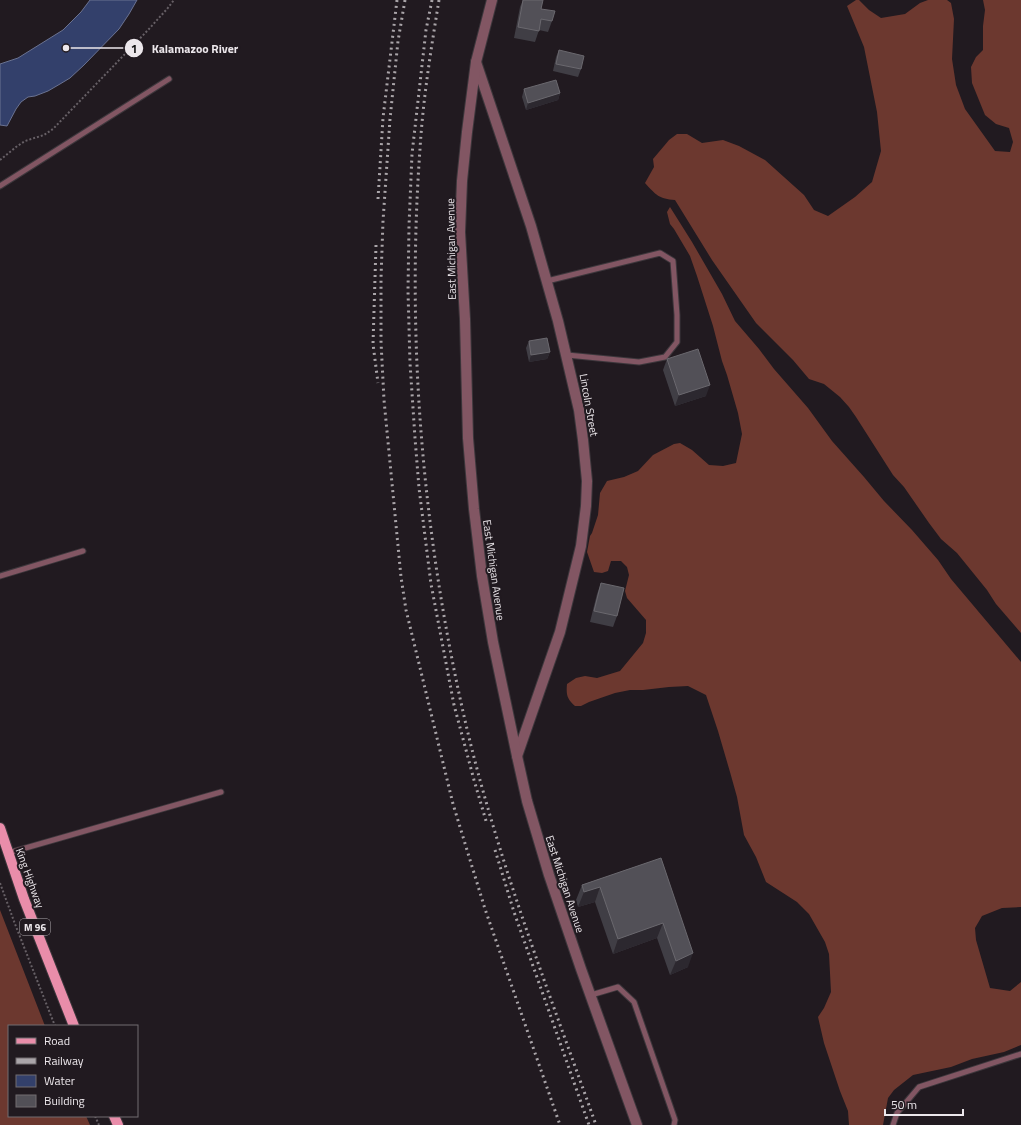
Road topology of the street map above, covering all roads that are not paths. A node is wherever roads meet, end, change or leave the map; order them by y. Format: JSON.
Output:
{"nodes":[{"id":1,"x":492,"y":0,"type":"edge"},
{"id":2,"x":476,"y":62,"type":"junction"},
{"id":3,"x":168,"y":79,"type":"dead end"},
{"id":4,"x":0,"y":186,"type":"edge"},
{"id":5,"x":547,"y":281,"type":"junction"},
{"id":6,"x":567,"y":355,"type":"junction"},
{"id":7,"x":82,"y":551,"type":"dead end"},
{"id":8,"x":0,"y":576,"type":"edge"},
{"id":9,"x":517,"y":756,"type":"junction"},
{"id":10,"x":221,"y":792,"type":"dead end"},
{"id":11,"x":0,"y":828,"type":"edge"},
{"id":12,"x":8,"y":853,"type":"junction"},
{"id":13,"x":590,"y":995,"type":"junction"},
{"id":14,"x":74,"y":1025,"type":"edge"},
{"id":15,"x":1021,"y":1054,"type":"edge"},
{"id":16,"x":637,"y":1125,"type":"edge"},
{"id":17,"x":674,"y":1125,"type":"edge"},
{"id":18,"x":893,"y":1125,"type":"edge"}],
"edges":[{"from":1,"to":2,"type":"street","name":"East Michigan Avenue"},
{"from":2,"to":5,"type":"street","name":"Lincoln Street"},
{"from":2,"to":9,"type":"street","name":"East Michigan Avenue"},
{"from":3,"to":4,"type":"lane"},
{"from":5,"to":6,"type":"street","name":"Lincoln Street"},
{"from":5,"to":6,"type":"lane"},
{"from":6,"to":9,"type":"street","name":"Lincoln Street"},
{"from":7,"to":8,"type":"lane"},
{"from":9,"to":13,"type":"street","name":"East Michigan Avenue"},
{"from":10,"to":12,"type":"lane"},
{"from":11,"to":12,"type":"main road","name":"King Highway","number":"M 96"},
{"from":12,"to":14,"type":"main road","name":"King Highway","number":"M 96"},
{"from":13,"to":16,"type":"street","name":"East Michigan Avenue"},
{"from":13,"to":17,"type":"lane"},
{"from":15,"to":18,"type":"lane"}]}
